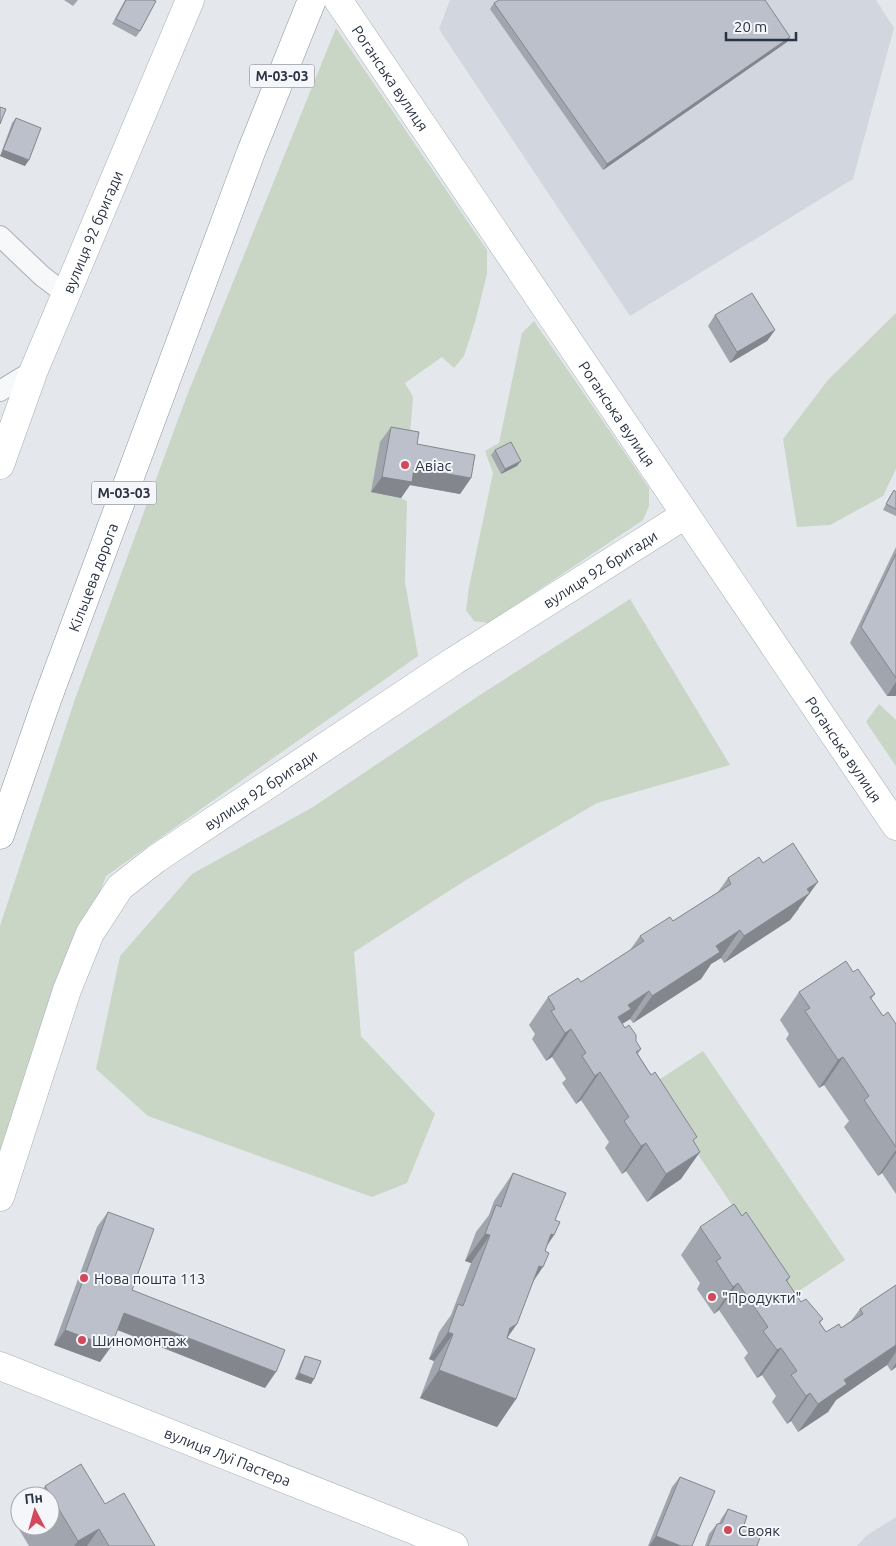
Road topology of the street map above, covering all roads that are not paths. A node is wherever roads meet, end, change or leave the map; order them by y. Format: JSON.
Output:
{"nodes":[{"id":1,"x":190,"y":0,"type":"edge"},
{"id":2,"x":312,"y":0,"type":"edge"},
{"id":3,"x":338,"y":0,"type":"edge"},
{"id":4,"x":0,"y":236,"type":"edge"},
{"id":5,"x":67,"y":295,"type":"junction"},
{"id":6,"x":34,"y":370,"type":"junction"},
{"id":7,"x":0,"y":391,"type":"edge"},
{"id":8,"x":0,"y":465,"type":"edge"},
{"id":9,"x":685,"y":515,"type":"junction"},
{"id":10,"x":896,"y":826,"type":"edge"},
{"id":11,"x":0,"y":835,"type":"edge"},
{"id":12,"x":0,"y":1197,"type":"edge"},
{"id":13,"x":0,"y":1366,"type":"edge"},
{"id":14,"x":454,"y":1546,"type":"edge"}],
"edges":[{"from":1,"to":5,"type":"main road","name":"вулиця 92 бригади"},
{"from":2,"to":11,"type":"main road","name":"Кільцева дорога","number":"М-03-03"},
{"from":3,"to":9,"type":"main road","name":"Роганська вулиця"},
{"from":4,"to":5,"type":"street"},
{"from":5,"to":6,"type":"main road","name":"вулиця 92 бригади"},
{"from":6,"to":7,"type":"street"},
{"from":6,"to":8,"type":"main road","name":"вулиця 92 бригади"},
{"from":9,"to":10,"type":"main road","name":"Роганська вулиця"},
{"from":9,"to":12,"type":"main road","name":"вулиця 92 бригади"},
{"from":13,"to":14,"type":"main road","name":"вулиця Луї Пастера"}]}
